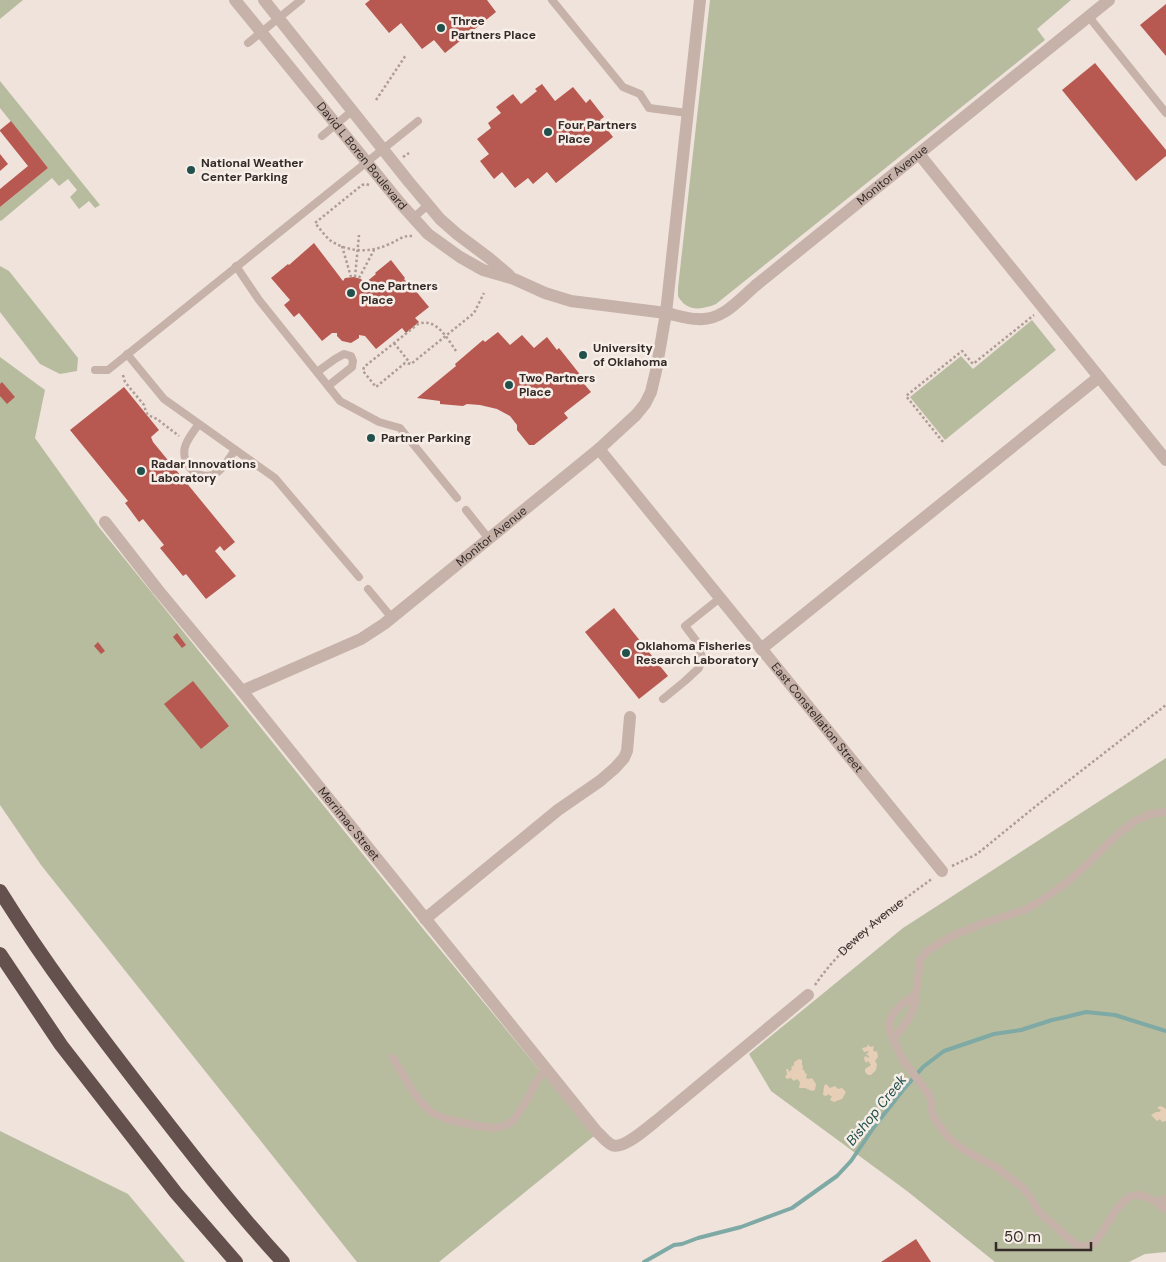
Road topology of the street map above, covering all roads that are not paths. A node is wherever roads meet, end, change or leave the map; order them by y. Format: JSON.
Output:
{"nodes":[{"id":1,"x":235,"y":0,"type":"edge"},
{"id":2,"x":264,"y":0,"type":"edge"},
{"id":3,"x":301,"y":0,"type":"edge"},
{"id":4,"x":552,"y":0,"type":"edge"},
{"id":5,"x":700,"y":0,"type":"edge"},
{"id":6,"x":1109,"y":0,"type":"edge"},
{"id":7,"x":1089,"y":17,"type":"junction"},
{"id":8,"x":278,"y":18,"type":"junction"},
{"id":9,"x":261,"y":32,"type":"junction"},
{"id":10,"x":248,"y":43,"type":"dead end"},
{"id":11,"x":352,"y":111,"type":"junction"},
{"id":12,"x":687,"y":113,"type":"junction"},
{"id":13,"x":1166,"y":113,"type":"edge"},
{"id":14,"x":418,"y":121,"type":"dead end"},
{"id":15,"x":335,"y":124,"type":"junction"},
{"id":16,"x":322,"y":136,"type":"dead end"},
{"id":17,"x":383,"y":150,"type":"junction"},
{"id":18,"x":920,"y":154,"type":"junction"},
{"id":19,"x":366,"y":162,"type":"junction"},
{"id":20,"x":428,"y":205,"type":"junction"},
{"id":21,"x":413,"y":218,"type":"junction"},
{"id":22,"x":236,"y":266,"type":"junction"},
{"id":23,"x":514,"y":279,"type":"junction"},
{"id":24,"x":666,"y":313,"type":"junction"},
{"id":25,"x":128,"y":354,"type":"junction"},
{"id":26,"x":95,"y":370,"type":"dead end"},
{"id":27,"x":317,"y":372,"type":"junction"},
{"id":28,"x":1099,"y":377,"type":"junction"},
{"id":29,"x":328,"y":386,"type":"junction"},
{"id":30,"x":198,"y":424,"type":"junction"},
{"id":31,"x":598,"y":449,"type":"junction"},
{"id":32,"x":235,"y":450,"type":"junction"},
{"id":33,"x":1166,"y":460,"type":"edge"},
{"id":34,"x":457,"y":498,"type":"dead end"},
{"id":35,"x":466,"y":510,"type":"dead end"},
{"id":36,"x":105,"y":522,"type":"dead end"},
{"id":37,"x":488,"y":539,"type":"junction"},
{"id":38,"x":359,"y":577,"type":"dead end"},
{"id":39,"x":368,"y":590,"type":"dead end"},
{"id":40,"x":720,"y":598,"type":"junction"},
{"id":41,"x":392,"y":618,"type":"junction"},
{"id":42,"x":761,"y":649,"type":"junction"},
{"id":43,"x":242,"y":691,"type":"junction"},
{"id":44,"x":663,"y":698,"type":"dead end"},
{"id":45,"x":630,"y":717,"type":"dead end"},
{"id":46,"x":1166,"y":812,"type":"edge"},
{"id":47,"x":942,"y":871,"type":"road end"},
{"id":48,"x":0,"y":891,"type":"edge"},
{"id":49,"x":425,"y":919,"type":"junction"},
{"id":50,"x":0,"y":954,"type":"edge"},
{"id":51,"x":916,"y":994,"type":"junction"},
{"id":52,"x":808,"y":995,"type":"road end"},
{"id":53,"x":893,"y":1039,"type":"junction"},
{"id":54,"x":393,"y":1058,"type":"dead end"},
{"id":55,"x":546,"y":1068,"type":"junction"},
{"id":56,"x":1166,"y":1199,"type":"edge"},
{"id":57,"x":1157,"y":1202,"type":"junction"},
{"id":58,"x":1166,"y":1209,"type":"edge"},
{"id":59,"x":236,"y":1262,"type":"edge"},
{"id":60,"x":283,"y":1262,"type":"edge"}],
"edges":[{"from":1,"to":9,"type":"street","name":"David L Boren Boulevard"},
{"from":2,"to":8,"type":"street","name":"David L Boren Boulevard"},
{"from":3,"to":8,"type":"lane"},
{"from":4,"to":12,"type":"lane"},
{"from":5,"to":12,"type":"street","name":"Monitor Avenue"},
{"from":6,"to":7,"type":"street","name":"Monitor Avenue"},
{"from":7,"to":13,"type":"lane"},
{"from":7,"to":18,"type":"street","name":"Monitor Avenue"},
{"from":8,"to":9,"type":"lane"},
{"from":8,"to":11,"type":"street","name":"David L Boren Boulevard"},
{"from":9,"to":10,"type":"lane"},
{"from":9,"to":15,"type":"street","name":"David L Boren Boulevard"},
{"from":11,"to":15,"type":"lane"},
{"from":11,"to":17,"type":"street","name":"David L Boren Boulevard"},
{"from":12,"to":24,"type":"street","name":"Monitor Avenue"},
{"from":14,"to":17,"type":"lane"},
{"from":15,"to":16,"type":"lane"},
{"from":15,"to":19,"type":"street","name":"David L Boren Boulevard"},
{"from":17,"to":19,"type":"lane"},
{"from":17,"to":20,"type":"street","name":"David L Boren Boulevard"},
{"from":18,"to":24,"type":"street","name":"Monitor Avenue"},
{"from":18,"to":28,"type":"street"},
{"from":19,"to":21,"type":"street","name":"David L Boren Boulevard"},
{"from":19,"to":22,"type":"lane"},
{"from":20,"to":21,"type":"lane"},
{"from":20,"to":23,"type":"street","name":"David L Boren Boulevard"},
{"from":21,"to":23,"type":"street","name":"David L Boren Boulevard"},
{"from":22,"to":25,"type":"lane"},
{"from":22,"to":27,"type":"lane"},
{"from":23,"to":24,"type":"street","name":"David L Boren Boulevard"},
{"from":24,"to":31,"type":"street","name":"Monitor Avenue"},
{"from":25,"to":26,"type":"lane"},
{"from":25,"to":30,"type":"lane"},
{"from":27,"to":29,"type":"lane"},
{"from":27,"to":29,"type":"lane"},
{"from":28,"to":33,"type":"street"},
{"from":28,"to":42,"type":"street"},
{"from":29,"to":34,"type":"lane"},
{"from":30,"to":32,"type":"lane"},
{"from":30,"to":32,"type":"lane"},
{"from":31,"to":37,"type":"street","name":"Monitor Avenue"},
{"from":31,"to":40,"type":"street","name":"East Constellation Street"},
{"from":32,"to":38,"type":"lane"},
{"from":35,"to":37,"type":"lane"},
{"from":36,"to":43,"type":"street","name":"Merrimac Street"},
{"from":37,"to":41,"type":"street","name":"Monitor Avenue"},
{"from":39,"to":41,"type":"lane"},
{"from":40,"to":42,"type":"street","name":"East Constellation Street"},
{"from":40,"to":44,"type":"lane"},
{"from":41,"to":43,"type":"street","name":"Monitor Avenue"},
{"from":42,"to":47,"type":"street","name":"East Constellation Street"},
{"from":43,"to":49,"type":"street","name":"Merrimac Street"},
{"from":45,"to":49,"type":"street"},
{"from":46,"to":51,"type":"lane"},
{"from":48,"to":60,"type":"highway"},
{"from":49,"to":55,"type":"street","name":"Merrimac Street"},
{"from":50,"to":59,"type":"highway"},
{"from":51,"to":53,"type":"lane"},
{"from":51,"to":53,"type":"lane"},
{"from":52,"to":55,"type":"street","name":"Merrimac Street"},
{"from":53,"to":57,"type":"lane"},
{"from":54,"to":55,"type":"lane"},
{"from":56,"to":57,"type":"lane"},
{"from":57,"to":58,"type":"lane"}]}
